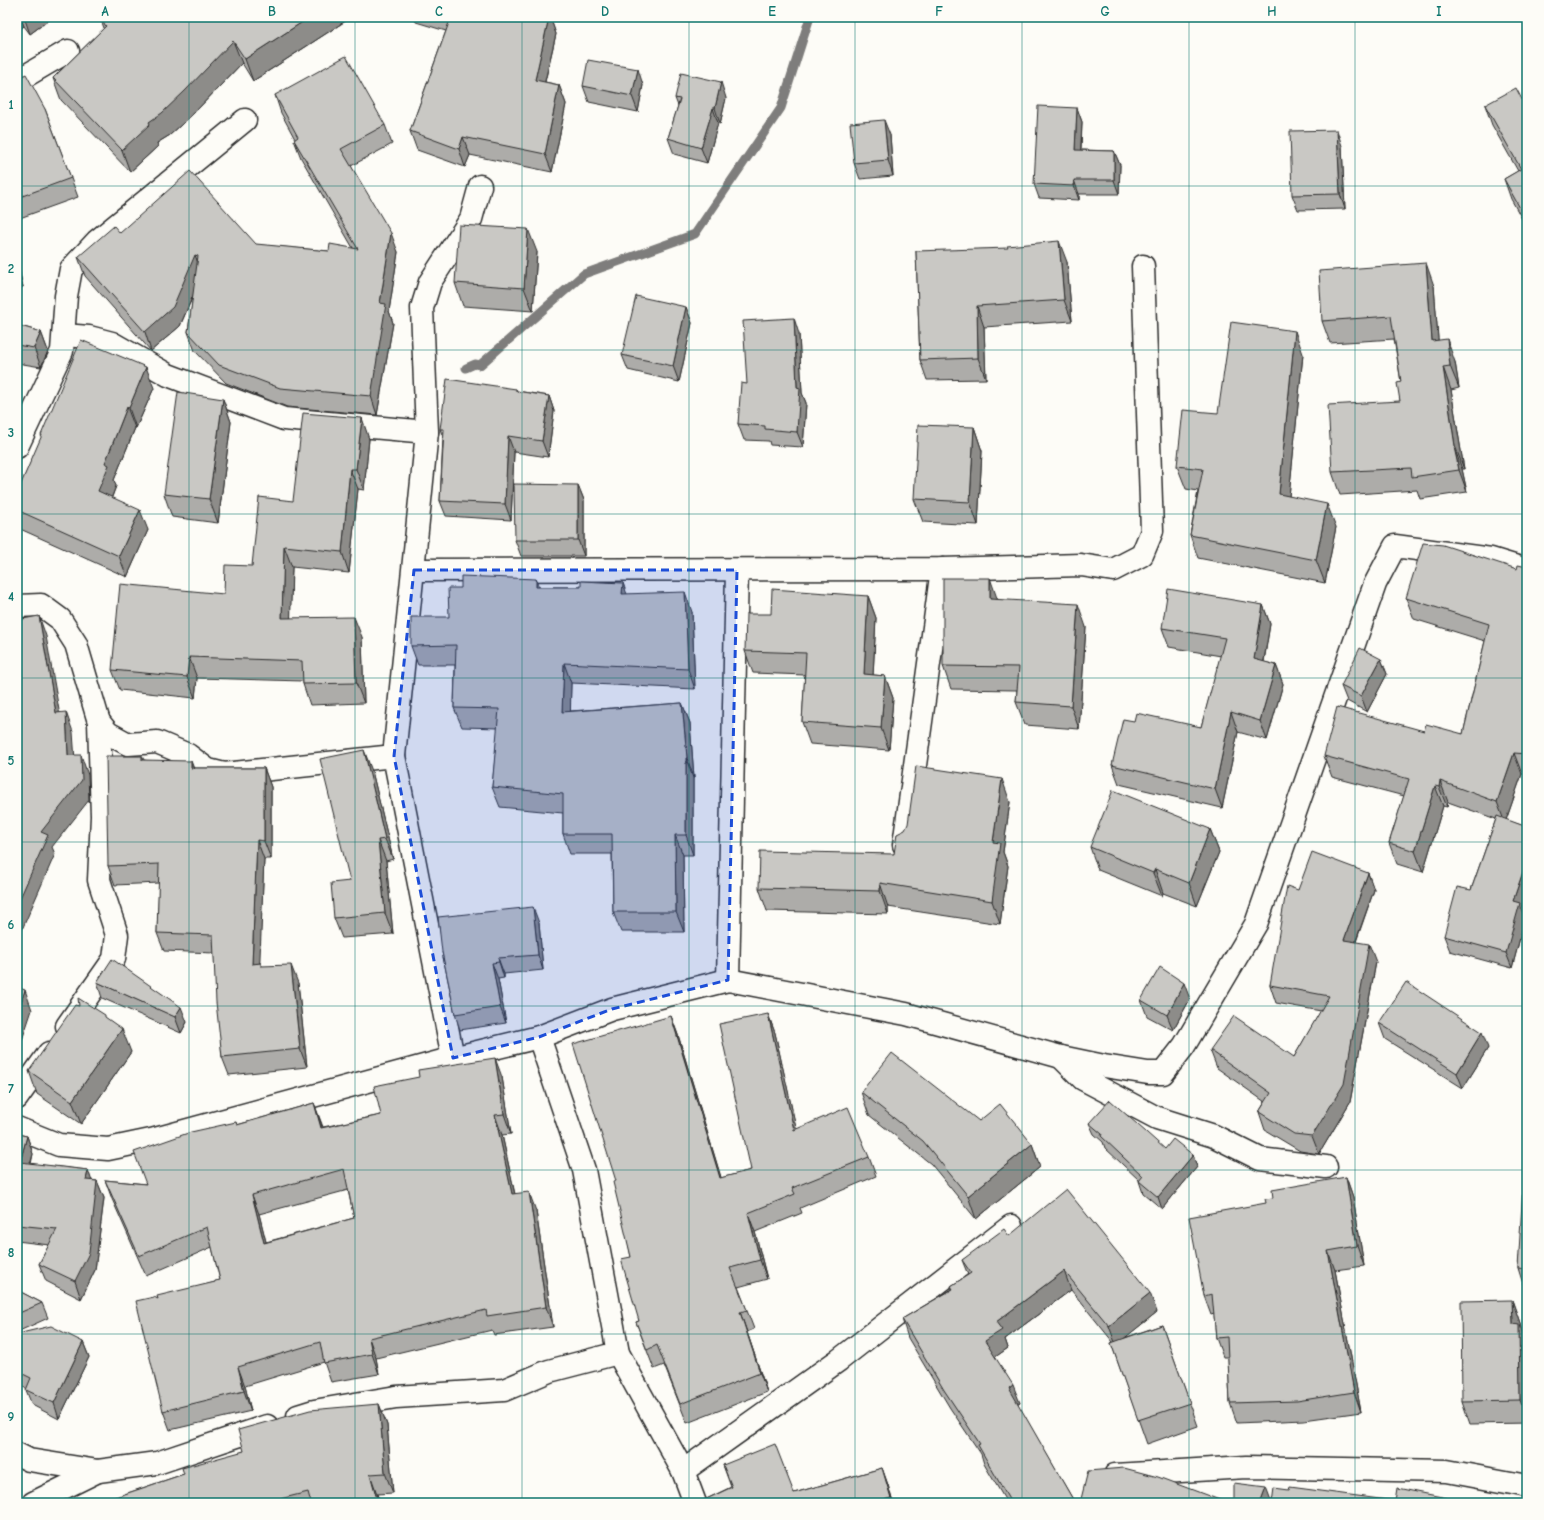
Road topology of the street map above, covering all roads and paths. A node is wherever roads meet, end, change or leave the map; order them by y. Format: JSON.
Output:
{"nodes":[{"id":1,"x":68,"y":51,"type":"dead end"},
{"id":2,"x":17,"y":82,"type":"edge"},
{"id":3,"x":245,"y":120,"type":"dead end"},
{"id":4,"x":480,"y":186,"type":"dead end"},
{"id":5,"x":1143,"y":266,"type":"dead end"},
{"id":6,"x":64,"y":335,"type":"junction"},
{"id":7,"x":427,"y":432,"type":"junction"},
{"id":8,"x":17,"y":448,"type":"edge"},
{"id":9,"x":942,"y":568,"type":"junction"},
{"id":10,"x":414,"y":570,"type":"junction"},
{"id":11,"x":737,"y":570,"type":"junction"},
{"id":12,"x":1527,"y":570,"type":"edge"},
{"id":13,"x":17,"y":606,"type":"edge"},
{"id":14,"x":99,"y":722,"type":"junction"},
{"id":15,"x":394,"y":756,"type":"junction"},
{"id":16,"x":904,"y":845,"type":"edge"},
{"id":17,"x":728,"y":980,"type":"junction"},
{"id":18,"x":539,"y":1037,"type":"junction"},
{"id":19,"x":1061,"y":1057,"type":"junction"},
{"id":20,"x":453,"y":1058,"type":"junction"},
{"id":21,"x":17,"y":1098,"type":"edge"},
{"id":22,"x":17,"y":1128,"type":"edge"},
{"id":23,"x":1326,"y":1167,"type":"dead end"},
{"id":24,"x":1011,"y":1226,"type":"dead end"},
{"id":25,"x":618,"y":1353,"type":"junction"},
{"id":26,"x":17,"y":1454,"type":"edge"},
{"id":27,"x":683,"y":1471,"type":"junction"},
{"id":28,"x":98,"y":1472,"type":"junction"},
{"id":29,"x":1092,"y":1477,"type":"edge"},
{"id":30,"x":1527,"y":1486,"type":"edge"},
{"id":31,"x":33,"y":1503,"type":"edge"},
{"id":32,"x":695,"y":1503,"type":"edge"}],
"edges":[{"from":1,"to":2,"type":"street"},
{"from":3,"to":6,"type":"street"},
{"from":4,"to":7,"type":"street"},
{"from":5,"to":9,"type":"street"},
{"from":6,"to":7,"type":"street"},
{"from":6,"to":8,"type":"street"},
{"from":7,"to":10,"type":"street"},
{"from":9,"to":11,"type":"street"},
{"from":9,"to":16,"type":"street"},
{"from":10,"to":11,"type":"street"},
{"from":10,"to":15,"type":"street"},
{"from":11,"to":17,"type":"street"},
{"from":12,"to":19,"type":"street"},
{"from":13,"to":14,"type":"street"},
{"from":14,"to":15,"type":"street"},
{"from":14,"to":21,"type":"street"},
{"from":15,"to":20,"type":"street"},
{"from":17,"to":18,"type":"street"},
{"from":17,"to":19,"type":"street"},
{"from":18,"to":20,"type":"street"},
{"from":18,"to":25,"type":"street"},
{"from":19,"to":23,"type":"street"},
{"from":20,"to":22,"type":"street"},
{"from":24,"to":27,"type":"street"},
{"from":25,"to":27,"type":"street"},
{"from":25,"to":28,"type":"street"},
{"from":26,"to":28,"type":"street"},
{"from":27,"to":32,"type":"street"},
{"from":28,"to":31,"type":"street"},
{"from":29,"to":30,"type":"street"}]}
